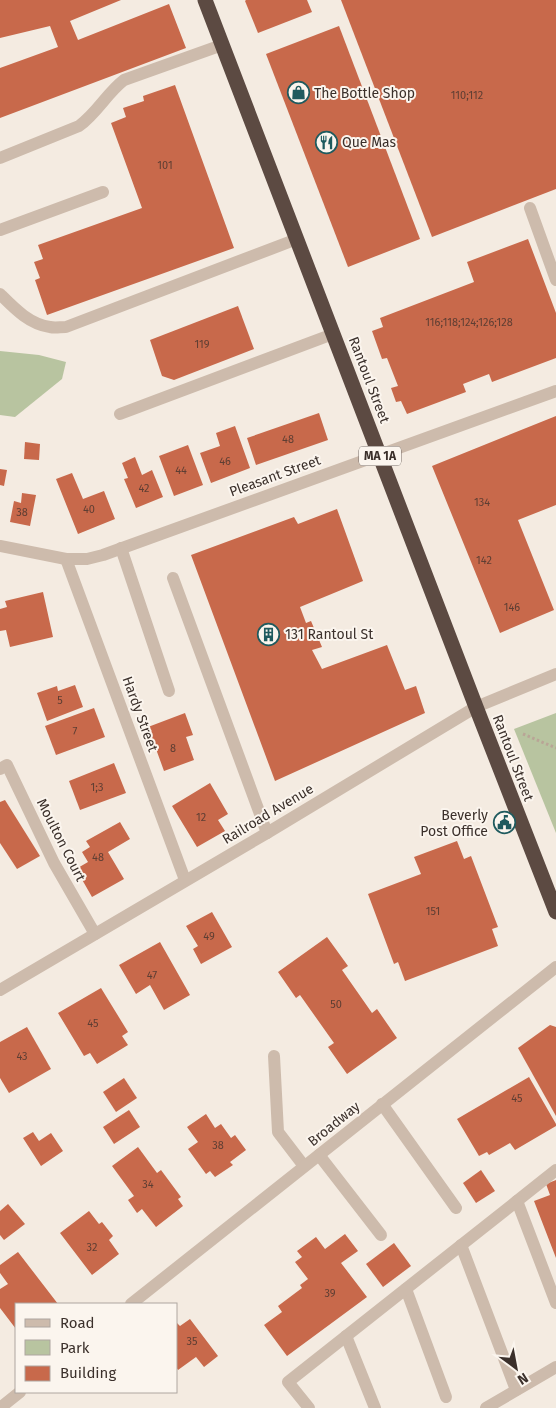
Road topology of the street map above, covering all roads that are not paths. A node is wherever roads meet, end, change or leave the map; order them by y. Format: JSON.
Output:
{"nodes":[{"id":1,"x":205,"y":0,"type":"edge"},
{"id":2,"x":222,"y":45,"type":"junction"},
{"id":3,"x":0,"y":158,"type":"edge"},
{"id":4,"x":103,"y":192,"type":"dead end"},
{"id":5,"x":530,"y":208,"type":"dead end"},
{"id":6,"x":0,"y":230,"type":"edge"},
{"id":7,"x":297,"y":239,"type":"junction"},
{"id":8,"x":556,"y":280,"type":"edge"},
{"id":9,"x":0,"y":294,"type":"edge"},
{"id":10,"x":333,"y":334,"type":"junction"},
{"id":11,"x":556,"y":391,"type":"edge"},
{"id":12,"x":120,"y":414,"type":"dead end"},
{"id":13,"x":380,"y":454,"type":"junction"},
{"id":14,"x":0,"y":546,"type":"edge"},
{"id":15,"x":121,"y":548,"type":"junction"},
{"id":16,"x":66,"y":558,"type":"junction"},
{"id":17,"x":173,"y":578,"type":"dead end"},
{"id":18,"x":556,"y":674,"type":"edge"},
{"id":19,"x":170,"y":691,"type":"dead end"},
{"id":20,"x":476,"y":707,"type":"junction"},
{"id":21,"x":0,"y":769,"type":"edge"},
{"id":22,"x":267,"y":833,"type":"junction"},
{"id":23,"x":185,"y":880,"type":"junction"},
{"id":24,"x":556,"y":912,"type":"edge"},
{"id":25,"x":95,"y":934,"type":"junction"},
{"id":26,"x":556,"y":966,"type":"edge"},
{"id":27,"x":0,"y":990,"type":"edge"},
{"id":28,"x":274,"y":1056,"type":"dead end"},
{"id":29,"x":382,"y":1104,"type":"junction"},
{"id":30,"x":318,"y":1155,"type":"junction"},
{"id":31,"x":304,"y":1166,"type":"junction"},
{"id":32,"x":556,"y":1170,"type":"edge"},
{"id":33,"x":517,"y":1201,"type":"junction"},
{"id":34,"x":456,"y":1208,"type":"dead end"},
{"id":35,"x":381,"y":1235,"type":"dead end"},
{"id":36,"x":461,"y":1245,"type":"junction"},
{"id":37,"x":406,"y":1289,"type":"junction"},
{"id":38,"x":131,"y":1303,"type":"edge"},
{"id":39,"x":556,"y":1303,"type":"edge"},
{"id":40,"x":346,"y":1336,"type":"junction"},
{"id":41,"x":556,"y":1367,"type":"edge"},
{"id":42,"x":516,"y":1390,"type":"junction"},
{"id":43,"x":19,"y":1393,"type":"edge"},
{"id":44,"x":446,"y":1397,"type":"dead end"},
{"id":45,"x":0,"y":1408,"type":"edge"},
{"id":46,"x":309,"y":1408,"type":"edge"},
{"id":47,"x":375,"y":1408,"type":"edge"},
{"id":48,"x":486,"y":1408,"type":"edge"}],
"edges":[{"from":1,"to":2,"type":"highway","name":"Rantoul Street","number":"MA 1A"},
{"from":2,"to":3,"type":"street"},
{"from":2,"to":7,"type":"highway","name":"Rantoul Street","number":"MA 1A"},
{"from":4,"to":6,"type":"street"},
{"from":5,"to":8,"type":"street"},
{"from":7,"to":9,"type":"street"},
{"from":7,"to":10,"type":"highway","name":"Rantoul Street","number":"MA 1A"},
{"from":10,"to":12,"type":"street"},
{"from":10,"to":13,"type":"highway","name":"Rantoul Street","number":"MA 1A"},
{"from":11,"to":13,"type":"street","name":"Pleasant Street"},
{"from":13,"to":15,"type":"street","name":"Pleasant Street"},
{"from":13,"to":20,"type":"highway","name":"Rantoul Street","number":"MA 1A"},
{"from":14,"to":16,"type":"street","name":"Pleasant Street"},
{"from":15,"to":16,"type":"street","name":"Pleasant Street"},
{"from":15,"to":19,"type":"street"},
{"from":16,"to":23,"type":"street","name":"Hardy Street"},
{"from":17,"to":22,"type":"street"},
{"from":18,"to":20,"type":"street","name":"Railroad Avenue"},
{"from":20,"to":22,"type":"street","name":"Railroad Avenue"},
{"from":20,"to":24,"type":"highway","name":"Rantoul Street","number":"MA 1A"},
{"from":21,"to":25,"type":"street","name":"Moulton Court"},
{"from":22,"to":23,"type":"street","name":"Railroad Avenue"},
{"from":23,"to":25,"type":"street","name":"Railroad Avenue"},
{"from":25,"to":27,"type":"street","name":"Railroad Avenue"},
{"from":26,"to":29,"type":"street","name":"Broadway"},
{"from":28,"to":31,"type":"street"},
{"from":29,"to":30,"type":"street","name":"Broadway"},
{"from":29,"to":34,"type":"street"},
{"from":30,"to":31,"type":"street","name":"Broadway"},
{"from":30,"to":35,"type":"street"},
{"from":31,"to":38,"type":"street","name":"Broadway"},
{"from":32,"to":33,"type":"street"},
{"from":33,"to":36,"type":"street"},
{"from":33,"to":39,"type":"street"},
{"from":36,"to":37,"type":"street"},
{"from":36,"to":42,"type":"street"},
{"from":37,"to":40,"type":"street"},
{"from":37,"to":44,"type":"street"},
{"from":40,"to":46,"type":"street"},
{"from":40,"to":47,"type":"street"},
{"from":41,"to":42,"type":"street"},
{"from":42,"to":48,"type":"street"},
{"from":43,"to":45,"type":"street"}]}
